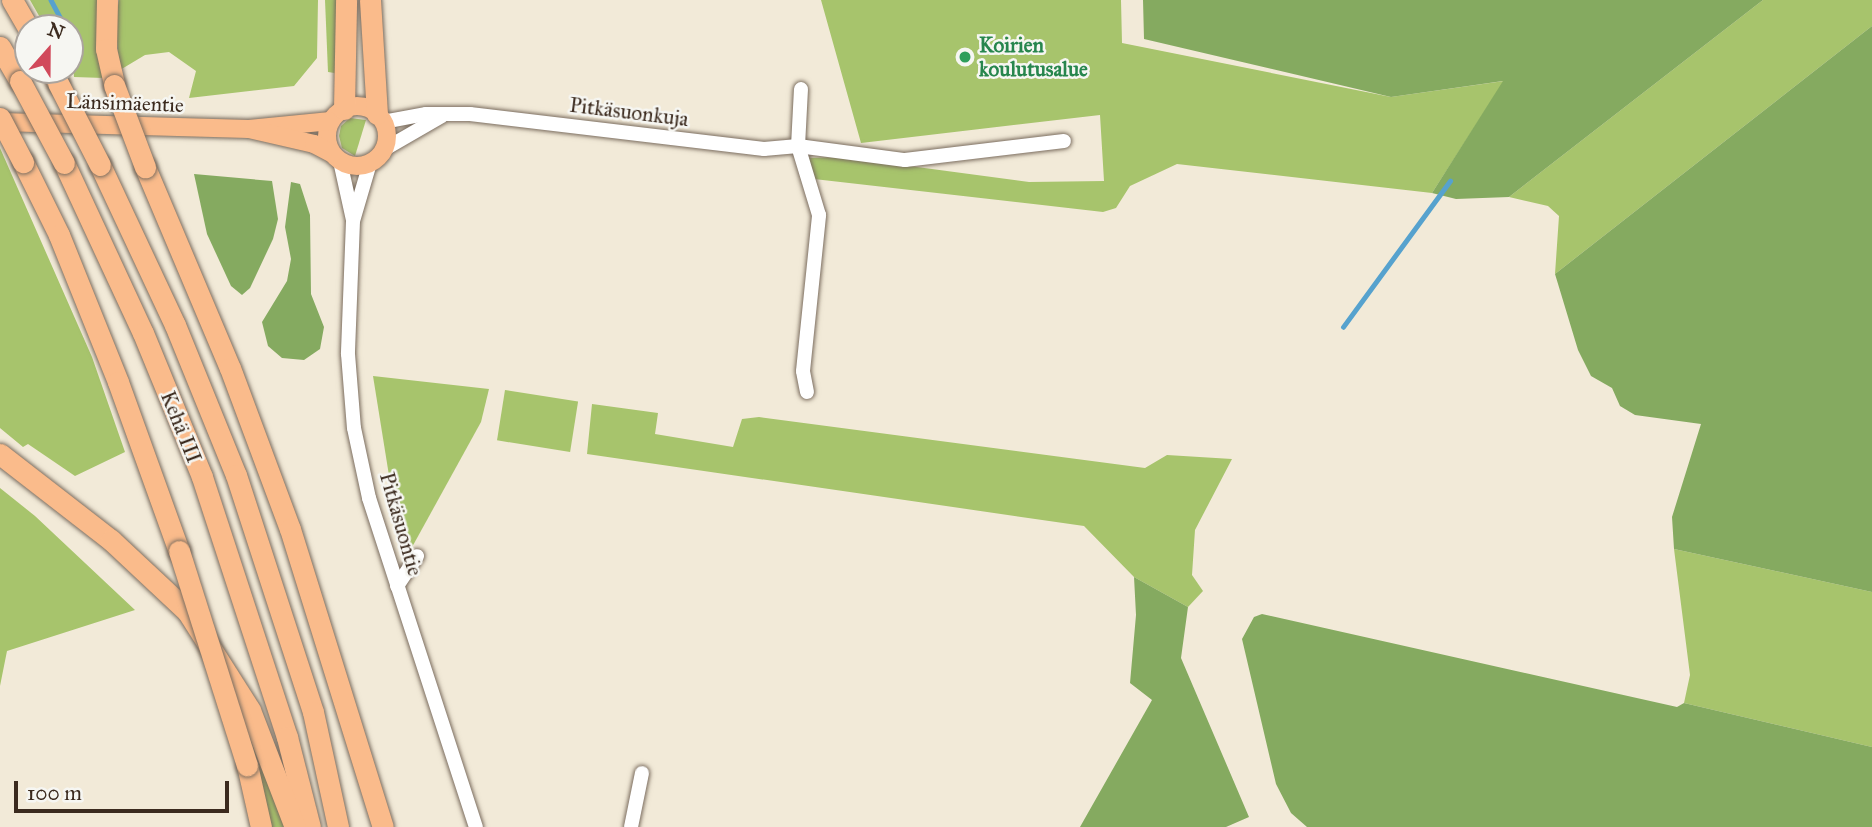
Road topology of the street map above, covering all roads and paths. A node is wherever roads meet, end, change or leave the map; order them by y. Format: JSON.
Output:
{"nodes":[{"id":1,"x":107,"y":0,"type":"edge"},
{"id":2,"x":346,"y":0,"type":"edge"},
{"id":3,"x":370,"y":0,"type":"edge"},
{"id":4,"x":0,"y":47,"type":"edge"},
{"id":5,"x":59,"y":84,"type":"edge"},
{"id":6,"x":801,"y":89,"type":"dead end"},
{"id":7,"x":338,"y":115,"type":"junction"},
{"id":8,"x":442,"y":116,"type":"junction"},
{"id":9,"x":380,"y":118,"type":"junction"},
{"id":10,"x":0,"y":120,"type":"edge"},
{"id":11,"x":249,"y":129,"type":"junction"},
{"id":12,"x":799,"y":139,"type":"junction"},
{"id":13,"x":1064,"y":141,"type":"dead end"},
{"id":14,"x":383,"y":150,"type":"junction"},
{"id":15,"x":336,"y":157,"type":"junction"},
{"id":16,"x":370,"y":163,"type":"junction"},
{"id":17,"x":353,"y":221,"type":"junction"},
{"id":18,"x":807,"y":392,"type":"dead end"},
{"id":19,"x":0,"y":454,"type":"edge"},
{"id":20,"x":417,"y":556,"type":"dead end"},
{"id":21,"x":397,"y":586,"type":"junction"},
{"id":22,"x":313,"y":712,"type":"junction"},
{"id":23,"x":358,"y":745,"type":"junction"},
{"id":24,"x":642,"y":773,"type":"dead end"},
{"id":25,"x":261,"y":827,"type":"edge"},
{"id":26,"x":295,"y":827,"type":"edge"},
{"id":27,"x":310,"y":827,"type":"edge"},
{"id":28,"x":338,"y":827,"type":"edge"},
{"id":29,"x":351,"y":827,"type":"edge"},
{"id":30,"x":383,"y":827,"type":"edge"},
{"id":31,"x":394,"y":827,"type":"edge"},
{"id":32,"x":476,"y":827,"type":"edge"},
{"id":33,"x":631,"y":827,"type":"edge"}],
"edges":[{"from":1,"to":23,"type":"highway","bridge":true},
{"from":2,"to":7,"type":"highway"},
{"from":3,"to":9,"type":"highway"},
{"from":4,"to":27,"type":"highway","name":"Kehä III","bridge":true},
{"from":5,"to":22,"type":"highway","name":"Kehä III","bridge":true},
{"from":6,"to":12,"type":"street"},
{"from":7,"to":9,"type":"main road"},
{"from":7,"to":11,"type":"main road","name":"Länsimäentie"},
{"from":7,"to":15,"type":"main road"},
{"from":8,"to":9,"type":"street","name":"Pitkäsuonkuja"},
{"from":8,"to":12,"type":"street","name":"Pitkäsuonkuja"},
{"from":8,"to":14,"type":"street","name":"Pitkäsuonkuja"},
{"from":9,"to":14,"type":"main road"},
{"from":10,"to":11,"type":"main road","name":"Länsimäentie"},
{"from":10,"to":25,"type":"highway","bridge":true},
{"from":11,"to":15,"type":"main road","name":"Länsimäentie"},
{"from":12,"to":13,"type":"street","name":"Pitkäsuonkuja"},
{"from":12,"to":18,"type":"street"},
{"from":14,"to":16,"type":"main road"},
{"from":15,"to":16,"type":"main road"},
{"from":15,"to":17,"type":"street","name":"Pitkäsuontie"},
{"from":16,"to":17,"type":"street","name":"Pitkäsuontie"},
{"from":17,"to":21,"type":"street","name":"Pitkäsuontie"},
{"from":19,"to":26,"type":"highway"},
{"from":20,"to":21,"type":"street"},
{"from":21,"to":32,"type":"street","name":"Pitkäsuontie"},
{"from":22,"to":28,"type":"highway","name":"Kehä III"},
{"from":22,"to":29,"type":"highway"},
{"from":23,"to":30,"type":"highway"},
{"from":23,"to":31,"type":"highway"},
{"from":24,"to":33,"type":"street"}]}
